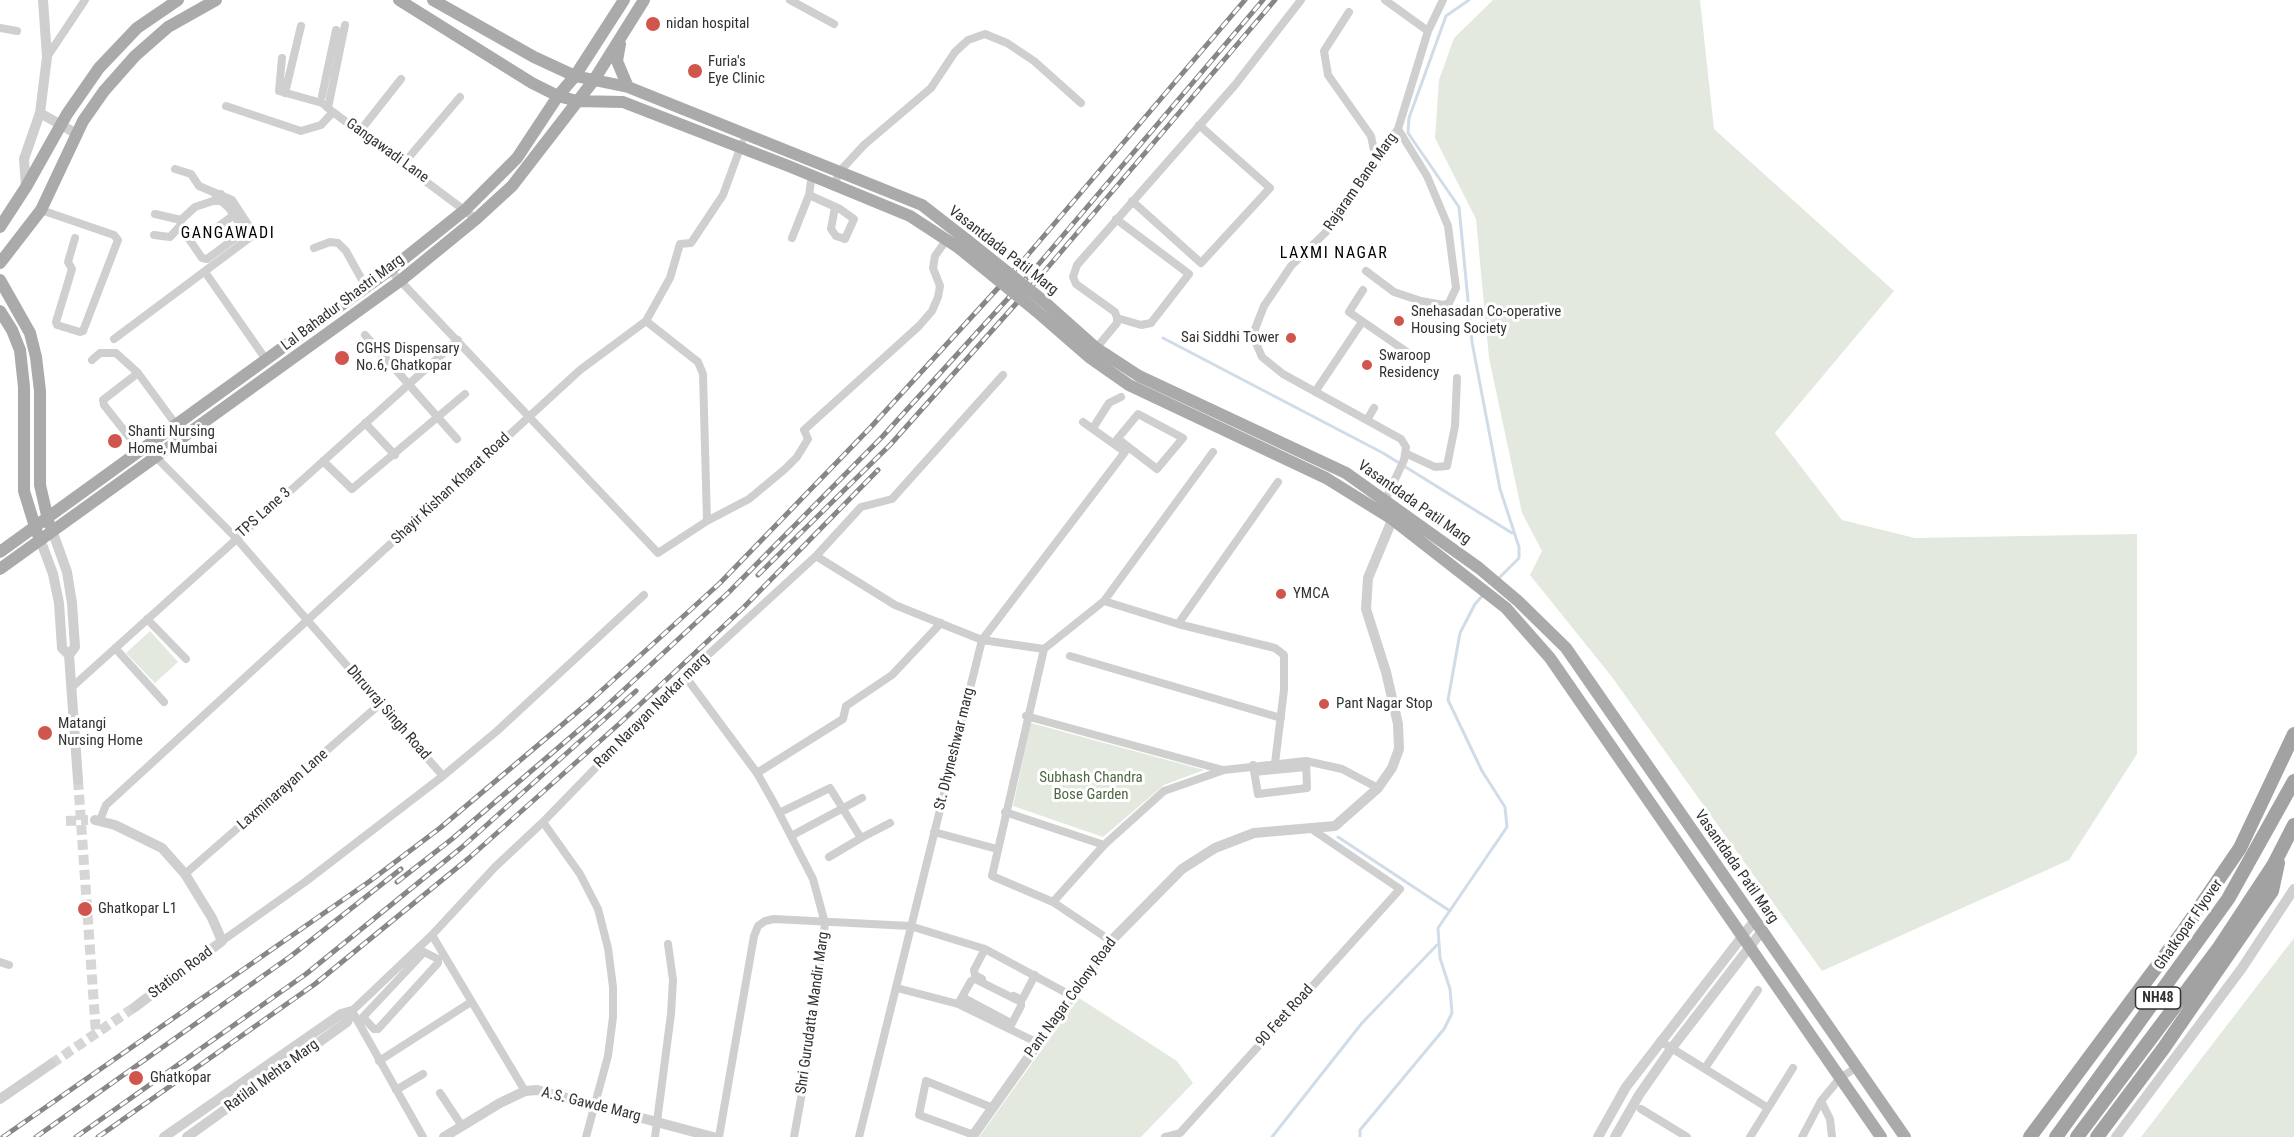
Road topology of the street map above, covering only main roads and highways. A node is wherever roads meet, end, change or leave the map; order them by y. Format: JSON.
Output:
{"nodes":[{"id":1,"x":178,"y":0,"type":"edge"},
{"id":2,"x":216,"y":0,"type":"edge"},
{"id":3,"x":399,"y":0,"type":"edge"},
{"id":4,"x":432,"y":0,"type":"edge"},
{"id":5,"x":624,"y":0,"type":"edge"},
{"id":6,"x":644,"y":0,"type":"edge"},
{"id":7,"x":424,"y":14,"type":"junction"},
{"id":8,"x":622,"y":34,"type":"junction"},
{"id":9,"x":575,"y":76,"type":"junction"},
{"id":10,"x":594,"y":80,"type":"junction"},
{"id":11,"x":628,"y":87,"type":"junction"},
{"id":12,"x":558,"y":96,"type":"junction"},
{"id":13,"x":654,"y":98,"type":"junction"},
{"id":14,"x":577,"y":100,"type":"junction"},
{"id":15,"x":648,"y":112,"type":"junction"},
{"id":16,"x":700,"y":116,"type":"junction"},
{"id":17,"x":694,"y":130,"type":"junction"},
{"id":18,"x":797,"y":155,"type":"junction"},
{"id":19,"x":791,"y":166,"type":"junction"},
{"id":20,"x":2,"y":220,"type":"edge"},
{"id":21,"x":967,"y":247,"type":"junction"},
{"id":22,"x":0,"y":263,"type":"edge"},
{"id":23,"x":0,"y":280,"type":"edge"},
{"id":24,"x":0,"y":311,"type":"edge"},
{"id":25,"x":32,"y":340,"type":"junction"},
{"id":26,"x":17,"y":342,"type":"junction"},
{"id":27,"x":22,"y":374,"type":"junction"},
{"id":28,"x":38,"y":374,"type":"junction"},
{"id":29,"x":24,"y":439,"type":"junction"},
{"id":30,"x":40,"y":439,"type":"junction"},
{"id":31,"x":148,"y":452,"type":"junction"},
{"id":32,"x":1394,"y":515,"type":"junction"},
{"id":33,"x":49,"y":524,"type":"junction"},
{"id":34,"x":34,"y":526,"type":"junction"},
{"id":35,"x":40,"y":539,"type":"junction"},
{"id":36,"x":0,"y":552,"type":"edge"},
{"id":37,"x":0,"y":569,"type":"edge"},
{"id":38,"x":2294,"y":734,"type":"edge"},
{"id":39,"x":1643,"y":759,"type":"junction"},
{"id":40,"x":1627,"y":769,"type":"junction"},
{"id":41,"x":2294,"y":781,"type":"edge"},
{"id":42,"x":2294,"y":825,"type":"edge"},
{"id":43,"x":2281,"y":849,"type":"junction"},
{"id":44,"x":1881,"y":1137,"type":"edge"},
{"id":45,"x":1905,"y":1137,"type":"edge"},
{"id":46,"x":2030,"y":1137,"type":"edge"},
{"id":47,"x":2055,"y":1137,"type":"edge"},
{"id":48,"x":2077,"y":1137,"type":"edge"},
{"id":49,"x":2097,"y":1137,"type":"edge"}],
"edges":[{"from":1,"to":20,"type":"main road"},
{"from":2,"to":22,"type":"main road"},
{"from":3,"to":7,"type":"main road","name":"Vasantdada Patil Marg"},
{"from":4,"to":7,"type":"main road"},
{"from":4,"to":9,"type":"main road","name":"Vasantdada Patil Marg"},
{"from":5,"to":9,"type":"main road","name":"Lal Bahadur Shastri Marg"},
{"from":6,"to":8,"type":"main road","name":"Lal Bahadur Shastri Marg"},
{"from":7,"to":12,"type":"main road","name":"Vasantdada Patil Marg"},
{"from":8,"to":10,"type":"main road","name":"Lal Bahadur Shastri Marg"},
{"from":8,"to":11,"type":"main road"},
{"from":9,"to":10,"type":"main road","name":"Vasantdada Patil Marg"},
{"from":9,"to":12,"type":"main road","name":"Lal Bahadur Shastri Marg"},
{"from":10,"to":11,"type":"main road","name":"Vasantdada Patil Marg"},
{"from":10,"to":14,"type":"main road","name":"Lal Bahadur Shastri Marg"},
{"from":11,"to":13,"type":"main road","name":"Vasantdada Patil Marg"},
{"from":12,"to":14,"type":"main road","name":"Vasantdada Patil Marg"},
{"from":12,"to":31,"type":"main road","name":"Lal Bahadur Shastri Marg"},
{"from":13,"to":15,"type":"main road"},
{"from":13,"to":16,"type":"main road","name":"Vasantdada Patil Marg"},
{"from":14,"to":15,"type":"main road","name":"Vasantdada Patil Marg"},
{"from":14,"to":31,"type":"main road","name":"Lal Bahadur Shastri Marg"},
{"from":15,"to":17,"type":"main road","name":"Vasantdada Patil Marg"},
{"from":16,"to":17,"type":"main road"},
{"from":16,"to":18,"type":"main road","name":"Vasantdada Patil Marg"},
{"from":17,"to":19,"type":"main road","name":"Vasantdada Patil Marg"},
{"from":18,"to":19,"type":"main road"},
{"from":18,"to":21,"type":"main road","name":"Vasantdada Patil Marg"},
{"from":19,"to":21,"type":"main road","name":"Vasantdada Patil Marg"},
{"from":21,"to":32,"type":"main road","name":"Vasantdada Patil Marg","bridge":true},
{"from":23,"to":25,"type":"main road"},
{"from":24,"to":26,"type":"main road"},
{"from":25,"to":26,"type":"main road"},
{"from":25,"to":28,"type":"main road"},
{"from":26,"to":27,"type":"main road"},
{"from":27,"to":28,"type":"main road"},
{"from":27,"to":29,"type":"main road"},
{"from":28,"to":30,"type":"main road"},
{"from":29,"to":30,"type":"main road"},
{"from":29,"to":34,"type":"main road"},
{"from":30,"to":33,"type":"main road"},
{"from":31,"to":33,"type":"main road","name":"Lal Bahadur Shastri Marg"},
{"from":32,"to":39,"type":"main road","name":"Vasantdada Patil Marg"},
{"from":32,"to":40,"type":"main road","name":"Vasantdada Patil Marg"},
{"from":33,"to":34,"type":"main road","name":"Lal Bahadur Shastri Marg"},
{"from":33,"to":35,"type":"main road","name":"Lal Bahadur Shastri Marg"},
{"from":34,"to":35,"type":"main road"},
{"from":34,"to":36,"type":"main road","name":"Lal Bahadur Shastri Marg"},
{"from":35,"to":37,"type":"main road","name":"Lal Bahadur Shastri Marg"},
{"from":38,"to":46,"type":"highway"},
{"from":39,"to":40,"type":"main road"},
{"from":39,"to":45,"type":"main road","name":"Vasantdada Patil Marg"},
{"from":40,"to":44,"type":"main road","name":"Vasantdada Patil Marg"},
{"from":41,"to":47,"type":"highway","name":"Ghatkopar Flyover","number":"NH48"},
{"from":42,"to":43,"type":"highway","number":"NH48"},
{"from":43,"to":48,"type":"highway","number":"NH48"},
{"from":43,"to":49,"type":"highway"}]}
